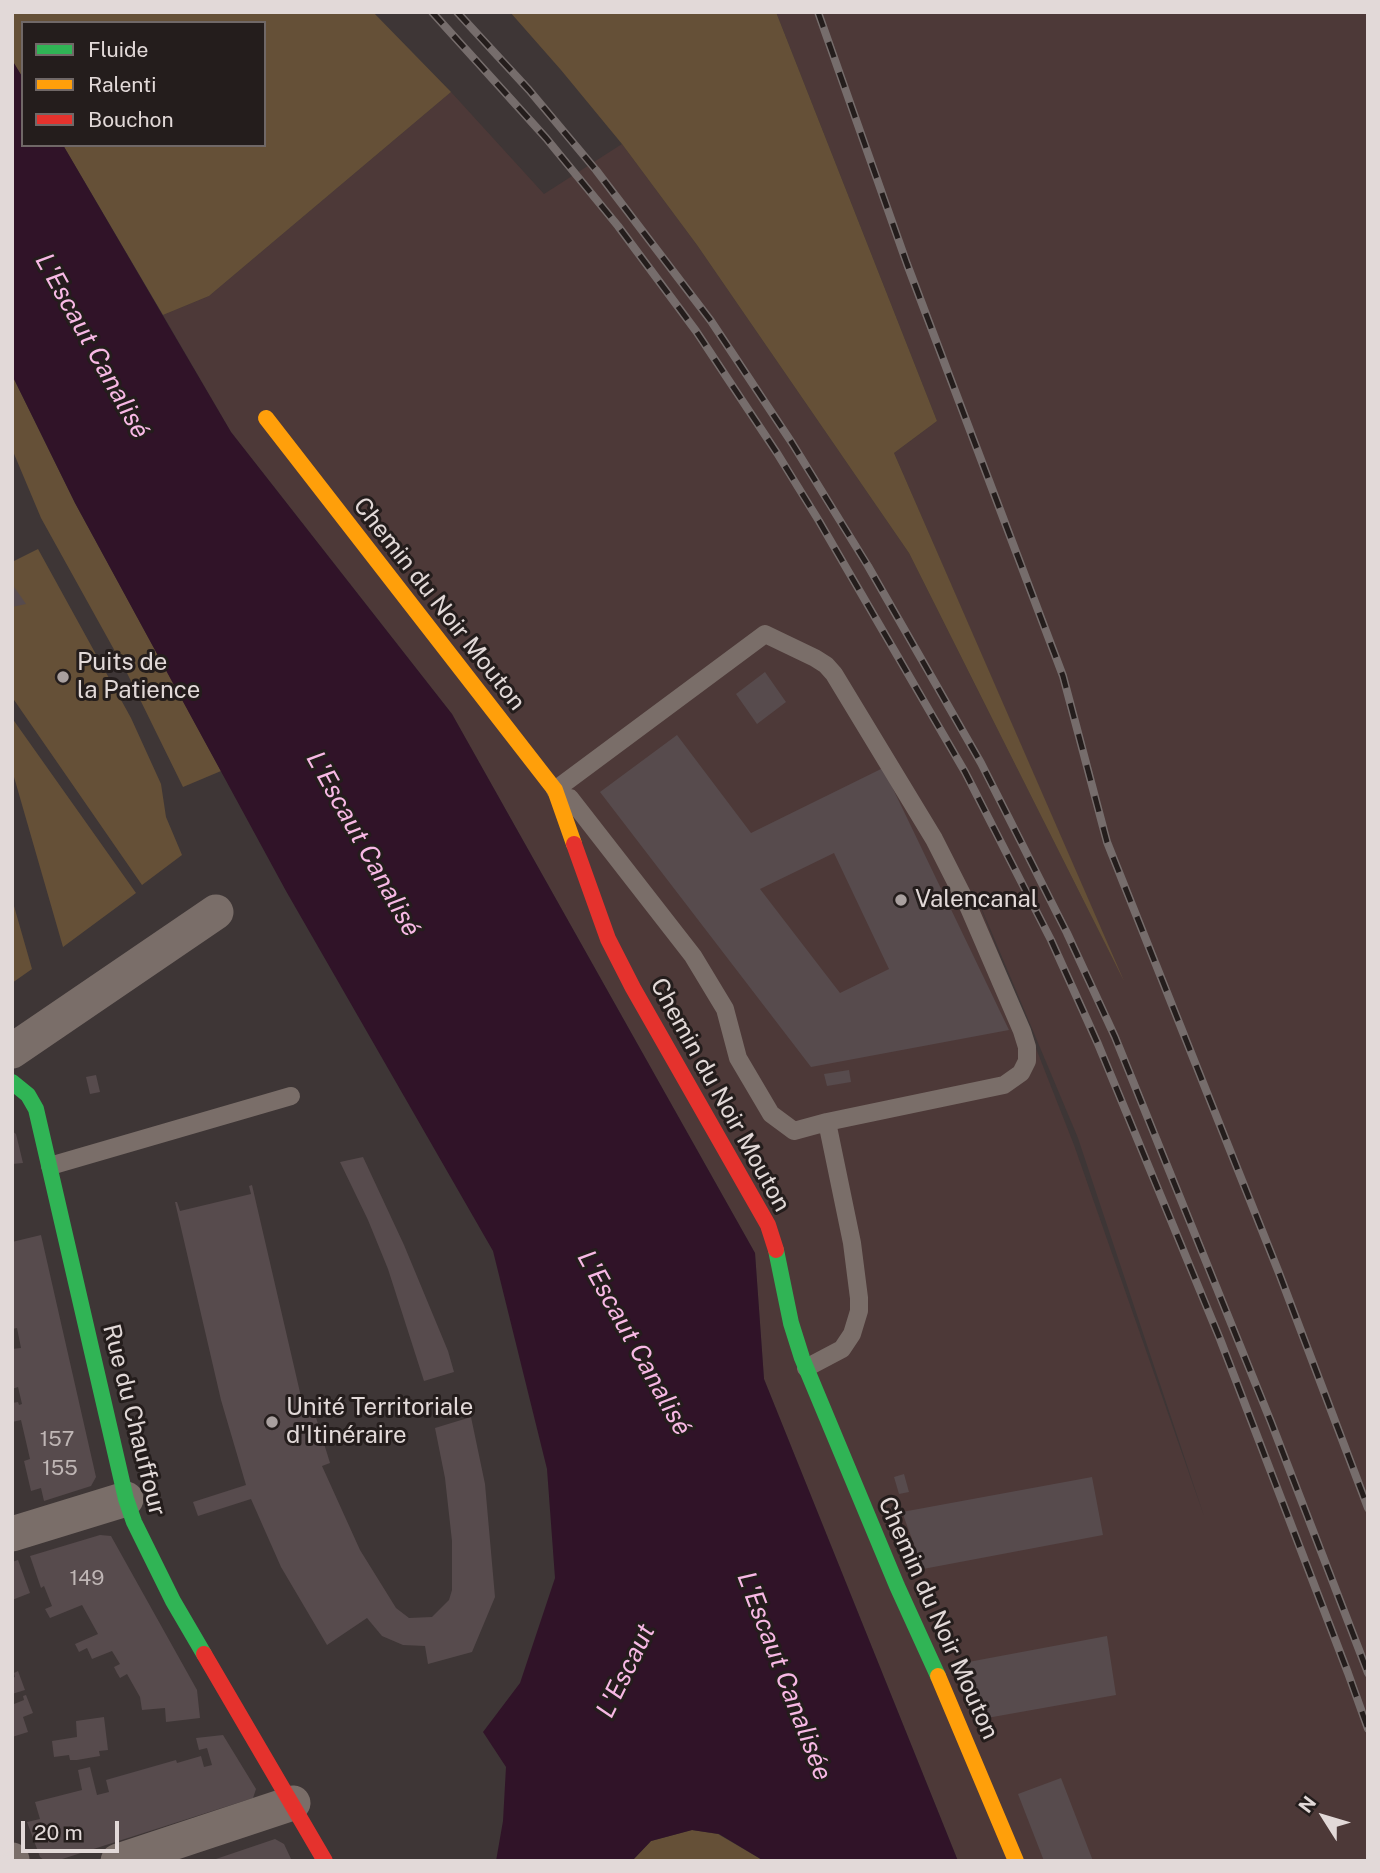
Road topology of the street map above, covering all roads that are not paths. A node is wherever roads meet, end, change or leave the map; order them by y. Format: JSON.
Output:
{"nodes":[{"id":1,"x":266,"y":418,"type":"dead end"},
{"id":2,"x":558,"y":788,"type":"junction"},
{"id":3,"x":216,"y":912,"type":"dead end"},
{"id":4,"x":12,"y":1051,"type":"edge"},
{"id":5,"x":12,"y":1082,"type":"edge"},
{"id":6,"x":292,"y":1096,"type":"dead end"},
{"id":7,"x":827,"y":1122,"type":"junction"},
{"id":8,"x":50,"y":1166,"type":"junction"},
{"id":9,"x":806,"y":1368,"type":"junction"},
{"id":10,"x":126,"y":1499,"type":"junction"},
{"id":11,"x":12,"y":1534,"type":"edge"},
{"id":12,"x":293,"y":1803,"type":"junction"},
{"id":13,"x":118,"y":1861,"type":"edge"},
{"id":14,"x":326,"y":1861,"type":"edge"},
{"id":15,"x":1016,"y":1861,"type":"edge"}],
"edges":[{"from":1,"to":2,"type":"street","name":"Chemin du Noir Mouton"},
{"from":2,"to":7,"type":"lane"},
{"from":2,"to":7,"type":"lane"},
{"from":2,"to":9,"type":"street","name":"Chemin du Noir Mouton"},
{"from":3,"to":4,"type":"street"},
{"from":5,"to":8,"type":"street","name":"Rue du Chauffour"},
{"from":6,"to":8,"type":"lane"},
{"from":7,"to":9,"type":"lane"},
{"from":8,"to":10,"type":"street","name":"Rue du Chauffour"},
{"from":9,"to":15,"type":"street","name":"Chemin du Noir Mouton"},
{"from":10,"to":11,"type":"street"},
{"from":10,"to":12,"type":"street","name":"Rue du Chauffour"},
{"from":12,"to":13,"type":"street"},
{"from":12,"to":14,"type":"street","name":"Rue du Chauffour"}]}
